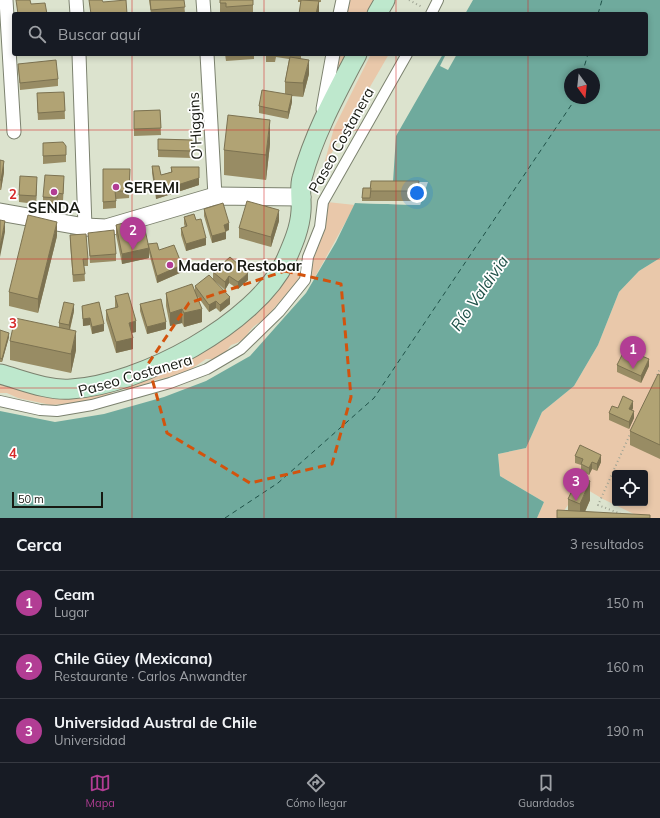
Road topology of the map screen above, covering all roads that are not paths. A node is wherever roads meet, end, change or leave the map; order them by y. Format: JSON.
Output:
{"nodes":[{"id":1,"x":6,"y":0,"type":"edge"},
{"id":2,"x":76,"y":0,"type":"edge"},
{"id":3,"x":203,"y":0,"type":"edge"},
{"id":4,"x":343,"y":0,"type":"edge"},
{"id":5,"x":385,"y":0,"type":"edge"},
{"id":6,"x":438,"y":0,"type":"edge"},
{"id":7,"x":77,"y":12,"type":"edge"},
{"id":8,"x":204,"y":12,"type":"edge"},
{"id":9,"x":340,"y":12,"type":"edge"},
{"id":10,"x":379,"y":12,"type":"edge"},
{"id":11,"x":432,"y":12,"type":"edge"},
{"id":12,"x":79,"y":56,"type":"edge"},
{"id":13,"x":207,"y":56,"type":"edge"},
{"id":14,"x":333,"y":56,"type":"edge"},
{"id":15,"x":356,"y":56,"type":"edge"},
{"id":16,"x":406,"y":56,"type":"edge"},
{"id":17,"x":321,"y":123,"type":"junction"},
{"id":18,"x":14,"y":132,"type":"dead end"},
{"id":19,"x":215,"y":196,"type":"junction"},
{"id":20,"x":302,"y":198,"type":"junction"},
{"id":21,"x":0,"y":212,"type":"edge"},
{"id":22,"x":85,"y":227,"type":"junction"},
{"id":23,"x":0,"y":374,"type":"edge"},
{"id":24,"x":0,"y":401,"type":"edge"}],
"edges":[{"from":1,"to":18,"type":"street"},
{"from":2,"to":7,"type":"street"},
{"from":3,"to":8,"type":"street"},
{"from":4,"to":9,"type":"street"},
{"from":5,"to":10,"type":"main road"},
{"from":6,"to":11,"type":"street"},
{"from":12,"to":22,"type":"street"},
{"from":13,"to":19,"type":"street","name":"O'Higgins"},
{"from":14,"to":17,"type":"street"},
{"from":15,"to":17,"type":"main road"},
{"from":16,"to":24,"type":"street","name":"Paseo Costanera"},
{"from":17,"to":20,"type":"main road"},
{"from":19,"to":20,"type":"street"},
{"from":19,"to":22,"type":"street"},
{"from":20,"to":23,"type":"main road"},
{"from":21,"to":22,"type":"street"}]}
